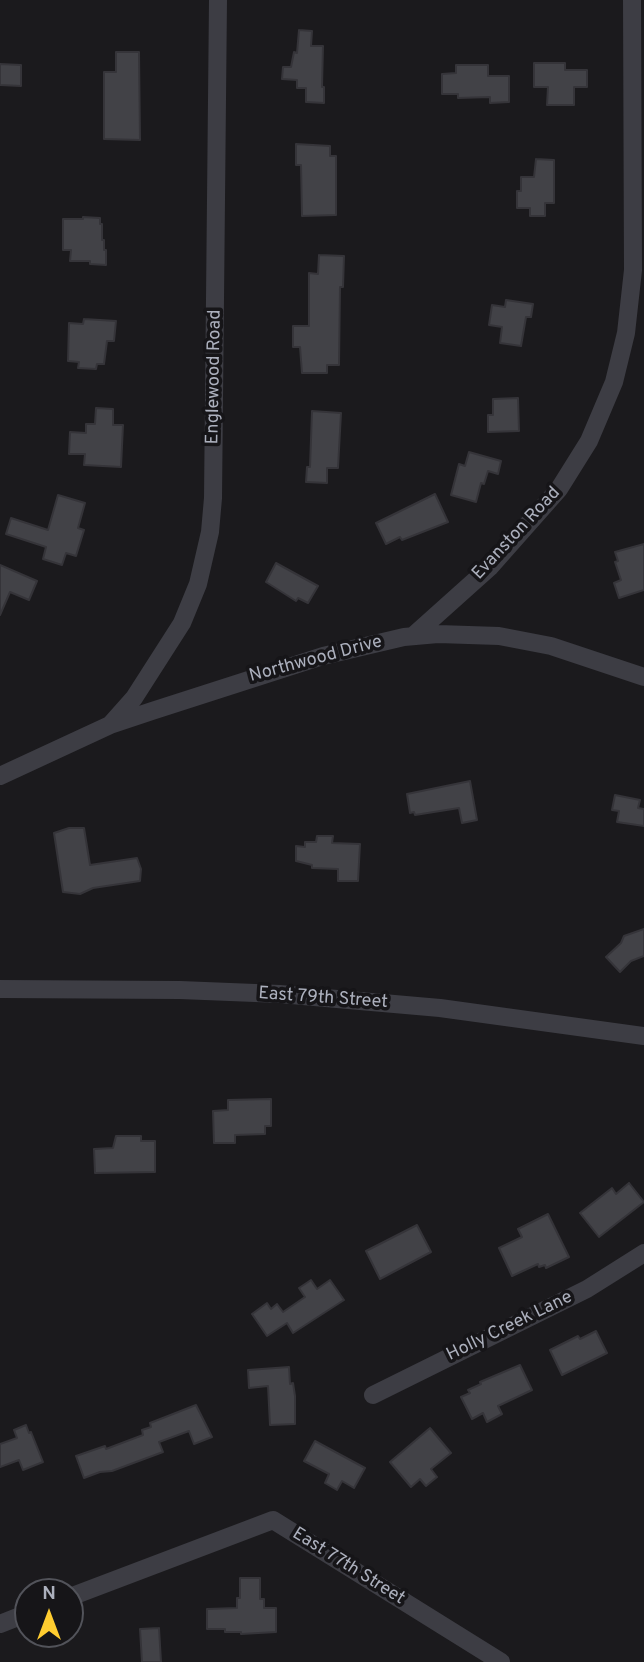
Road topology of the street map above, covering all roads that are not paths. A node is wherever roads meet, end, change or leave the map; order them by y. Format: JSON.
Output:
{"nodes":[{"id":1,"x":218,"y":0,"type":"edge"},
{"id":2,"x":632,"y":0,"type":"edge"},
{"id":3,"x":413,"y":636,"type":"junction"},
{"id":4,"x":644,"y":677,"type":"edge"},
{"id":5,"x":110,"y":725,"type":"junction"},
{"id":6,"x":0,"y":776,"type":"edge"},
{"id":7,"x":0,"y":989,"type":"edge"},
{"id":8,"x":644,"y":1036,"type":"edge"},
{"id":9,"x":644,"y":1253,"type":"edge"},
{"id":10,"x":373,"y":1395,"type":"dead end"},
{"id":11,"x":84,"y":1592,"type":"edge"},
{"id":12,"x":500,"y":1662,"type":"edge"}],
"edges":[{"from":1,"to":5,"type":"street","name":"Englewood Road"},
{"from":2,"to":3,"type":"street","name":"Evanston Road"},
{"from":3,"to":4,"type":"street","name":"Northwood Drive"},
{"from":3,"to":5,"type":"street","name":"Northwood Drive"},
{"from":5,"to":6,"type":"street","name":"Northwood Drive"},
{"from":7,"to":8,"type":"street","name":"East 79th Street"},
{"from":9,"to":10,"type":"street","name":"Holly Creek Lane"},
{"from":11,"to":12,"type":"street","name":"East 77th Street"}]}
